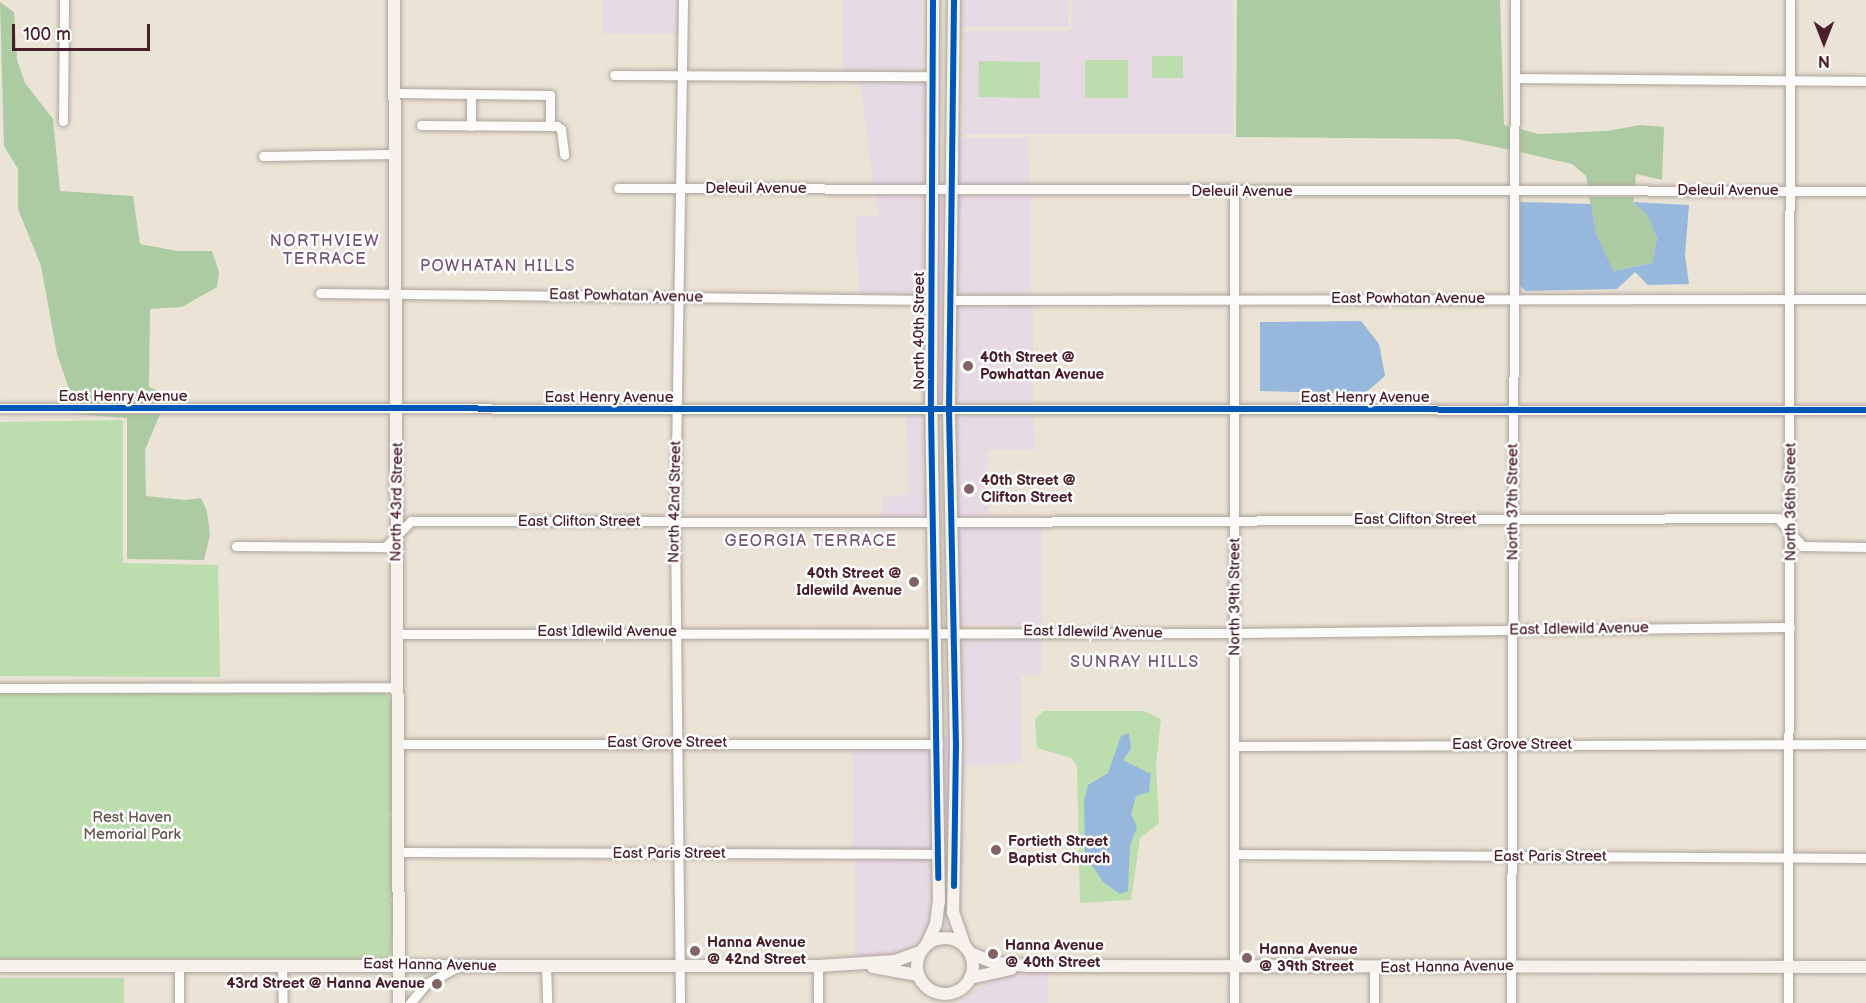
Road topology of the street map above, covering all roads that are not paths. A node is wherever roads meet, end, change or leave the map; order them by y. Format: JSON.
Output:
{"nodes":[{"id":1,"x":64,"y":0,"type":"edge"},
{"id":2,"x":394,"y":0,"type":"edge"},
{"id":3,"x":683,"y":0,"type":"edge"},
{"id":4,"x":933,"y":0,"type":"edge"},
{"id":5,"x":954,"y":0,"type":"edge"},
{"id":6,"x":1515,"y":0,"type":"edge"},
{"id":7,"x":1790,"y":0,"type":"edge"},
{"id":8,"x":682,"y":73,"type":"junction"},
{"id":9,"x":614,"y":75,"type":"dead end"},
{"id":10,"x":932,"y":76,"type":"junction"},
{"id":11,"x":1515,"y":78,"type":"junction"},
{"id":12,"x":1791,"y":81,"type":"junction"},
{"id":13,"x":1866,"y":81,"type":"edge"},
{"id":14,"x":396,"y":93,"type":"junction"},
{"id":15,"x":471,"y":95,"type":"junction"},
{"id":16,"x":63,"y":121,"type":"dead end"},
{"id":17,"x":421,"y":125,"type":"dead end"},
{"id":18,"x":471,"y":126,"type":"junction"},
{"id":19,"x":550,"y":126,"type":"junction"},
{"id":20,"x":394,"y":154,"type":"junction"},
{"id":21,"x":564,"y":154,"type":"dead end"},
{"id":22,"x":263,"y":156,"type":"dead end"},
{"id":23,"x":618,"y":188,"type":"dead end"},
{"id":24,"x":680,"y":189,"type":"junction"},
{"id":25,"x":932,"y":191,"type":"junction"},
{"id":26,"x":951,"y":191,"type":"junction"},
{"id":27,"x":1792,"y":191,"type":"junction"},
{"id":28,"x":1866,"y":191,"type":"edge"},
{"id":29,"x":1234,"y":192,"type":"junction"},
{"id":30,"x":1516,"y":192,"type":"junction"},
{"id":31,"x":320,"y":293,"type":"dead end"},
{"id":32,"x":397,"y":294,"type":"junction"},
{"id":33,"x":678,"y":296,"type":"junction"},
{"id":34,"x":1791,"y":298,"type":"junction"},
{"id":35,"x":1234,"y":299,"type":"junction"},
{"id":36,"x":1515,"y":299,"type":"junction"},
{"id":37,"x":1866,"y":299,"type":"edge"},
{"id":38,"x":932,"y":300,"type":"junction"},
{"id":39,"x":951,"y":300,"type":"junction"},
{"id":40,"x":0,"y":408,"type":"edge"},
{"id":41,"x":398,"y":409,"type":"junction"},
{"id":42,"x":677,"y":410,"type":"junction"},
{"id":43,"x":1514,"y":410,"type":"junction"},
{"id":44,"x":1791,"y":410,"type":"junction"},
{"id":45,"x":1866,"y":410,"type":"edge"},
{"id":46,"x":931,"y":411,"type":"junction"},
{"id":47,"x":949,"y":411,"type":"junction"},
{"id":48,"x":1235,"y":411,"type":"junction"},
{"id":49,"x":1513,"y":520,"type":"junction"},
{"id":50,"x":1235,"y":521,"type":"junction"},
{"id":51,"x":675,"y":522,"type":"junction"},
{"id":52,"x":933,"y":522,"type":"junction"},
{"id":53,"x":951,"y":522,"type":"junction"},
{"id":54,"x":1791,"y":531,"type":"junction"},
{"id":55,"x":396,"y":535,"type":"junction"},
{"id":56,"x":236,"y":546,"type":"dead end"},
{"id":57,"x":1866,"y":547,"type":"edge"},
{"id":58,"x":1790,"y":627,"type":"junction"},
{"id":59,"x":954,"y":630,"type":"junction"},
{"id":60,"x":1512,"y":630,"type":"junction"},
{"id":61,"x":937,"y":631,"type":"junction"},
{"id":62,"x":675,"y":632,"type":"junction"},
{"id":63,"x":396,"y":633,"type":"junction"},
{"id":64,"x":1235,"y":633,"type":"junction"},
{"id":65,"x":397,"y":687,"type":"junction"},
{"id":66,"x":0,"y":688,"type":"edge"},
{"id":67,"x":679,"y":742,"type":"junction"},
{"id":68,"x":396,"y":744,"type":"junction"},
{"id":69,"x":938,"y":744,"type":"junction"},
{"id":70,"x":1866,"y":744,"type":"edge"},
{"id":71,"x":1511,"y":745,"type":"junction"},
{"id":72,"x":1789,"y":745,"type":"junction"},
{"id":73,"x":1235,"y":746,"type":"junction"},
{"id":74,"x":400,"y":852,"type":"junction"},
{"id":75,"x":680,"y":854,"type":"junction"},
{"id":76,"x":937,"y":854,"type":"junction"},
{"id":77,"x":1234,"y":854,"type":"junction"},
{"id":78,"x":1510,"y":857,"type":"junction"},
{"id":79,"x":1866,"y":858,"type":"edge"},
{"id":80,"x":1788,"y":859,"type":"junction"},
{"id":81,"x":924,"y":948,"type":"junction"},
{"id":82,"x":967,"y":950,"type":"junction"},
{"id":83,"x":282,"y":964,"type":"junction"},
{"id":84,"x":399,"y":964,"type":"junction"},
{"id":85,"x":461,"y":965,"type":"junction"},
{"id":86,"x":860,"y":965,"type":"junction"},
{"id":87,"x":0,"y":966,"type":"edge"},
{"id":88,"x":178,"y":966,"type":"junction"},
{"id":89,"x":680,"y":966,"type":"junction"},
{"id":90,"x":818,"y":966,"type":"junction"},
{"id":91,"x":1027,"y":966,"type":"junction"},
{"id":92,"x":546,"y":967,"type":"junction"},
{"id":93,"x":1511,"y":967,"type":"junction"},
{"id":94,"x":1788,"y":967,"type":"junction"},
{"id":95,"x":1866,"y":967,"type":"edge"},
{"id":96,"x":1234,"y":968,"type":"junction"},
{"id":97,"x":1374,"y":968,"type":"junction"},
{"id":98,"x":920,"y":979,"type":"junction"},
{"id":99,"x":967,"y":982,"type":"junction"},
{"id":100,"x":178,"y":1003,"type":"edge"},
{"id":101,"x":282,"y":1003,"type":"edge"},
{"id":102,"x":399,"y":1003,"type":"edge"},
{"id":103,"x":410,"y":1003,"type":"edge"},
{"id":104,"x":547,"y":1003,"type":"edge"},
{"id":105,"x":680,"y":1003,"type":"edge"},
{"id":106,"x":818,"y":1003,"type":"edge"},
{"id":107,"x":932,"y":1003,"type":"edge"},
{"id":108,"x":956,"y":1003,"type":"edge"},
{"id":109,"x":1234,"y":1003,"type":"edge"},
{"id":110,"x":1374,"y":1003,"type":"edge"},
{"id":111,"x":1511,"y":1003,"type":"edge"},
{"id":112,"x":1788,"y":1003,"type":"edge"}],
"edges":[{"from":1,"to":16,"type":"street"},
{"from":2,"to":14,"type":"street","name":"North 43rd Street"},
{"from":3,"to":8,"type":"street","name":"North 42nd Street"},
{"from":4,"to":10,"type":"street","name":"North 40th Street"},
{"from":5,"to":26,"type":"street","name":"North 40th Street"},
{"from":6,"to":11,"type":"street","name":"North 37th Street"},
{"from":7,"to":12,"type":"street","name":"North 36th Street"},
{"from":8,"to":9,"type":"street"},
{"from":8,"to":10,"type":"street"},
{"from":8,"to":24,"type":"street","name":"North 42nd Street"},
{"from":10,"to":25,"type":"street","name":"North 40th Street"},
{"from":11,"to":12,"type":"street"},
{"from":11,"to":30,"type":"street","name":"North 37th Street"},
{"from":12,"to":13,"type":"street"},
{"from":12,"to":27,"type":"street","name":"North 36th Street"},
{"from":14,"to":15,"type":"street"},
{"from":14,"to":20,"type":"street","name":"North 43rd Street"},
{"from":15,"to":18,"type":"street"},
{"from":15,"to":19,"type":"street"},
{"from":17,"to":18,"type":"street"},
{"from":18,"to":19,"type":"street"},
{"from":19,"to":21,"type":"street"},
{"from":20,"to":22,"type":"street"},
{"from":20,"to":32,"type":"street","name":"North 43rd Street"},
{"from":23,"to":24,"type":"street","name":"Deleuil Avenue"},
{"from":24,"to":25,"type":"street","name":"Deleuil Avenue"},
{"from":24,"to":33,"type":"street","name":"North 42nd Street"},
{"from":25,"to":26,"type":"street","name":"Deleuil Avenue"},
{"from":25,"to":38,"type":"street","name":"North 40th Street"},
{"from":26,"to":29,"type":"street","name":"Deleuil Avenue"},
{"from":26,"to":39,"type":"street","name":"North 40th Street"},
{"from":27,"to":28,"type":"street","name":"Deleuil Avenue"},
{"from":27,"to":30,"type":"street","name":"Deleuil Avenue"},
{"from":27,"to":34,"type":"street","name":"North 36th Street"},
{"from":29,"to":30,"type":"street","name":"Deleuil Avenue"},
{"from":29,"to":35,"type":"street","name":"North 39th Street"},
{"from":30,"to":36,"type":"street","name":"North 37th Street"},
{"from":31,"to":32,"type":"street","name":"East Powhatan Avenue"},
{"from":32,"to":33,"type":"street","name":"East Powhatan Avenue"},
{"from":32,"to":41,"type":"street","name":"North 43rd Street"},
{"from":33,"to":38,"type":"street","name":"East Powhatan Avenue"},
{"from":33,"to":42,"type":"street","name":"North 42nd Street"},
{"from":34,"to":36,"type":"street","name":"East Powhatan Avenue"},
{"from":34,"to":37,"type":"street","name":"East Powhatan Avenue"},
{"from":34,"to":44,"type":"street","name":"North 36th Street"},
{"from":35,"to":36,"type":"street","name":"East Powhatan Avenue"},
{"from":35,"to":39,"type":"street","name":"East Powhatan Avenue"},
{"from":35,"to":48,"type":"street","name":"North 39th Street"},
{"from":36,"to":43,"type":"street","name":"North 37th Street"},
{"from":38,"to":46,"type":"street","name":"North 40th Street"},
{"from":39,"to":47,"type":"street","name":"North 40th Street"},
{"from":40,"to":41,"type":"street","name":"East Henry Avenue"},
{"from":41,"to":42,"type":"street","name":"East Henry Avenue"},
{"from":41,"to":55,"type":"street","name":"North 43rd Street"},
{"from":42,"to":46,"type":"street","name":"East Henry Avenue"},
{"from":42,"to":51,"type":"street","name":"North 42nd Street"},
{"from":43,"to":44,"type":"street","name":"East Henry Avenue"},
{"from":43,"to":48,"type":"street","name":"East Henry Avenue"},
{"from":43,"to":49,"type":"street","name":"North 37th Street"},
{"from":44,"to":45,"type":"street","name":"East Henry Avenue"},
{"from":44,"to":54,"type":"street","name":"North 36th Street"},
{"from":46,"to":47,"type":"street","name":"East Henry Avenue"},
{"from":46,"to":52,"type":"street","name":"North 40th Street"},
{"from":47,"to":48,"type":"street","name":"East Henry Avenue"},
{"from":47,"to":53,"type":"street","name":"North 40th Street"},
{"from":48,"to":50,"type":"street","name":"North 39th Street"},
{"from":49,"to":50,"type":"street","name":"East Clifton Street"},
{"from":49,"to":54,"type":"street","name":"East Clifton Street"},
{"from":49,"to":60,"type":"street","name":"North 37th Street"},
{"from":50,"to":53,"type":"street","name":"East Clifton Street"},
{"from":50,"to":64,"type":"street","name":"North 39th Street"},
{"from":51,"to":52,"type":"street","name":"East Clifton Street"},
{"from":51,"to":55,"type":"street","name":"East Clifton Street"},
{"from":51,"to":62,"type":"street","name":"North 42nd Street"},
{"from":52,"to":61,"type":"street","name":"North 40th Street"},
{"from":53,"to":59,"type":"street","name":"North 40th Street"},
{"from":54,"to":57,"type":"street","name":"East Clifton Street"},
{"from":54,"to":58,"type":"street","name":"North 36th Street"},
{"from":55,"to":56,"type":"street","name":"East Clifton Street"},
{"from":55,"to":63,"type":"street","name":"North 43rd Street"},
{"from":58,"to":60,"type":"street","name":"East Idlewild Avenue"},
{"from":58,"to":72,"type":"street","name":"North 36th Street"},
{"from":59,"to":61,"type":"street","name":"East Idlewild Avenue"},
{"from":59,"to":64,"type":"street","name":"East Idlewild Avenue"},
{"from":59,"to":82,"type":"street","name":"North 40th Street"},
{"from":60,"to":64,"type":"street","name":"East Idlewild Avenue"},
{"from":60,"to":71,"type":"street","name":"North 37th Street"},
{"from":61,"to":62,"type":"street","name":"East Idlewild Avenue"},
{"from":61,"to":69,"type":"street","name":"North 40th Street"},
{"from":62,"to":63,"type":"street","name":"East Idlewild Avenue"},
{"from":62,"to":67,"type":"street","name":"North 42nd Street"},
{"from":63,"to":65,"type":"street","name":"North 43rd Street"},
{"from":64,"to":73,"type":"street","name":"North 39th Street"},
{"from":65,"to":66,"type":"street"},
{"from":65,"to":68,"type":"street","name":"North 43rd Street"},
{"from":67,"to":68,"type":"street","name":"East Grove Street"},
{"from":67,"to":69,"type":"street","name":"East Grove Street"},
{"from":67,"to":75,"type":"street","name":"North 42nd Street"},
{"from":68,"to":74,"type":"street","name":"North 43rd Street"},
{"from":69,"to":76,"type":"street","name":"North 40th Street"},
{"from":70,"to":72,"type":"street","name":"East Grove Street"},
{"from":71,"to":72,"type":"street","name":"East Grove Street"},
{"from":71,"to":73,"type":"street","name":"East Grove Street"},
{"from":71,"to":78,"type":"street","name":"North 37th Street"},
{"from":72,"to":80,"type":"street","name":"North 36th Street"},
{"from":73,"to":77,"type":"street","name":"North 39th Street"},
{"from":74,"to":75,"type":"street","name":"East Paris Street"},
{"from":74,"to":84,"type":"street","name":"North 43rd Street"},
{"from":75,"to":76,"type":"street","name":"East Paris Street"},
{"from":75,"to":89,"type":"street","name":"North 42nd Street"},
{"from":76,"to":81,"type":"street","name":"North 40th Street"},
{"from":77,"to":78,"type":"street","name":"East Paris Street"},
{"from":77,"to":96,"type":"street","name":"North 39th Street"},
{"from":78,"to":80,"type":"street","name":"East Paris Street"},
{"from":78,"to":93,"type":"street","name":"North 37th Street"},
{"from":79,"to":80,"type":"street","name":"East Paris Street"},
{"from":80,"to":94,"type":"street","name":"North 36th Street"},
{"from":81,"to":82,"type":"street"},
{"from":81,"to":86,"type":"street","name":"East Hanna Avenue"},
{"from":81,"to":98,"type":"street"},
{"from":82,"to":91,"type":"street","name":"East Hanna Avenue"},
{"from":82,"to":99,"type":"street"},
{"from":83,"to":84,"type":"street","name":"East Hanna Avenue"},
{"from":83,"to":88,"type":"street","name":"East Hanna Avenue"},
{"from":83,"to":101,"type":"street"},
{"from":84,"to":85,"type":"street","name":"East Hanna Avenue"},
{"from":84,"to":102,"type":"street","name":"North 43rd Street"},
{"from":85,"to":92,"type":"street","name":"East Hanna Avenue"},
{"from":85,"to":103,"type":"street"},
{"from":86,"to":90,"type":"street","name":"East Hanna Avenue"},
{"from":86,"to":98,"type":"street","name":"East Hanna Avenue"},
{"from":87,"to":88,"type":"street","name":"East Hanna Avenue"},
{"from":88,"to":100,"type":"street"},
{"from":89,"to":90,"type":"street","name":"East Hanna Avenue"},
{"from":89,"to":92,"type":"street","name":"East Hanna Avenue"},
{"from":89,"to":105,"type":"street","name":"North 42nd Street"},
{"from":90,"to":106,"type":"street"},
{"from":91,"to":96,"type":"street","name":"East Hanna Avenue"},
{"from":91,"to":99,"type":"street","name":"East Hanna Avenue"},
{"from":92,"to":104,"type":"street"},
{"from":93,"to":94,"type":"street","name":"East Hanna Avenue"},
{"from":93,"to":97,"type":"street","name":"East Hanna Avenue"},
{"from":93,"to":111,"type":"street","name":"North 37th Street"},
{"from":94,"to":95,"type":"street","name":"East Hanna Avenue"},
{"from":94,"to":112,"type":"street","name":"North 36th Street"},
{"from":96,"to":97,"type":"street","name":"East Hanna Avenue"},
{"from":96,"to":109,"type":"street","name":"North 39th Street"},
{"from":97,"to":110,"type":"street"},
{"from":98,"to":99,"type":"street"},
{"from":98,"to":107,"type":"street"},
{"from":99,"to":108,"type":"street"}]}
